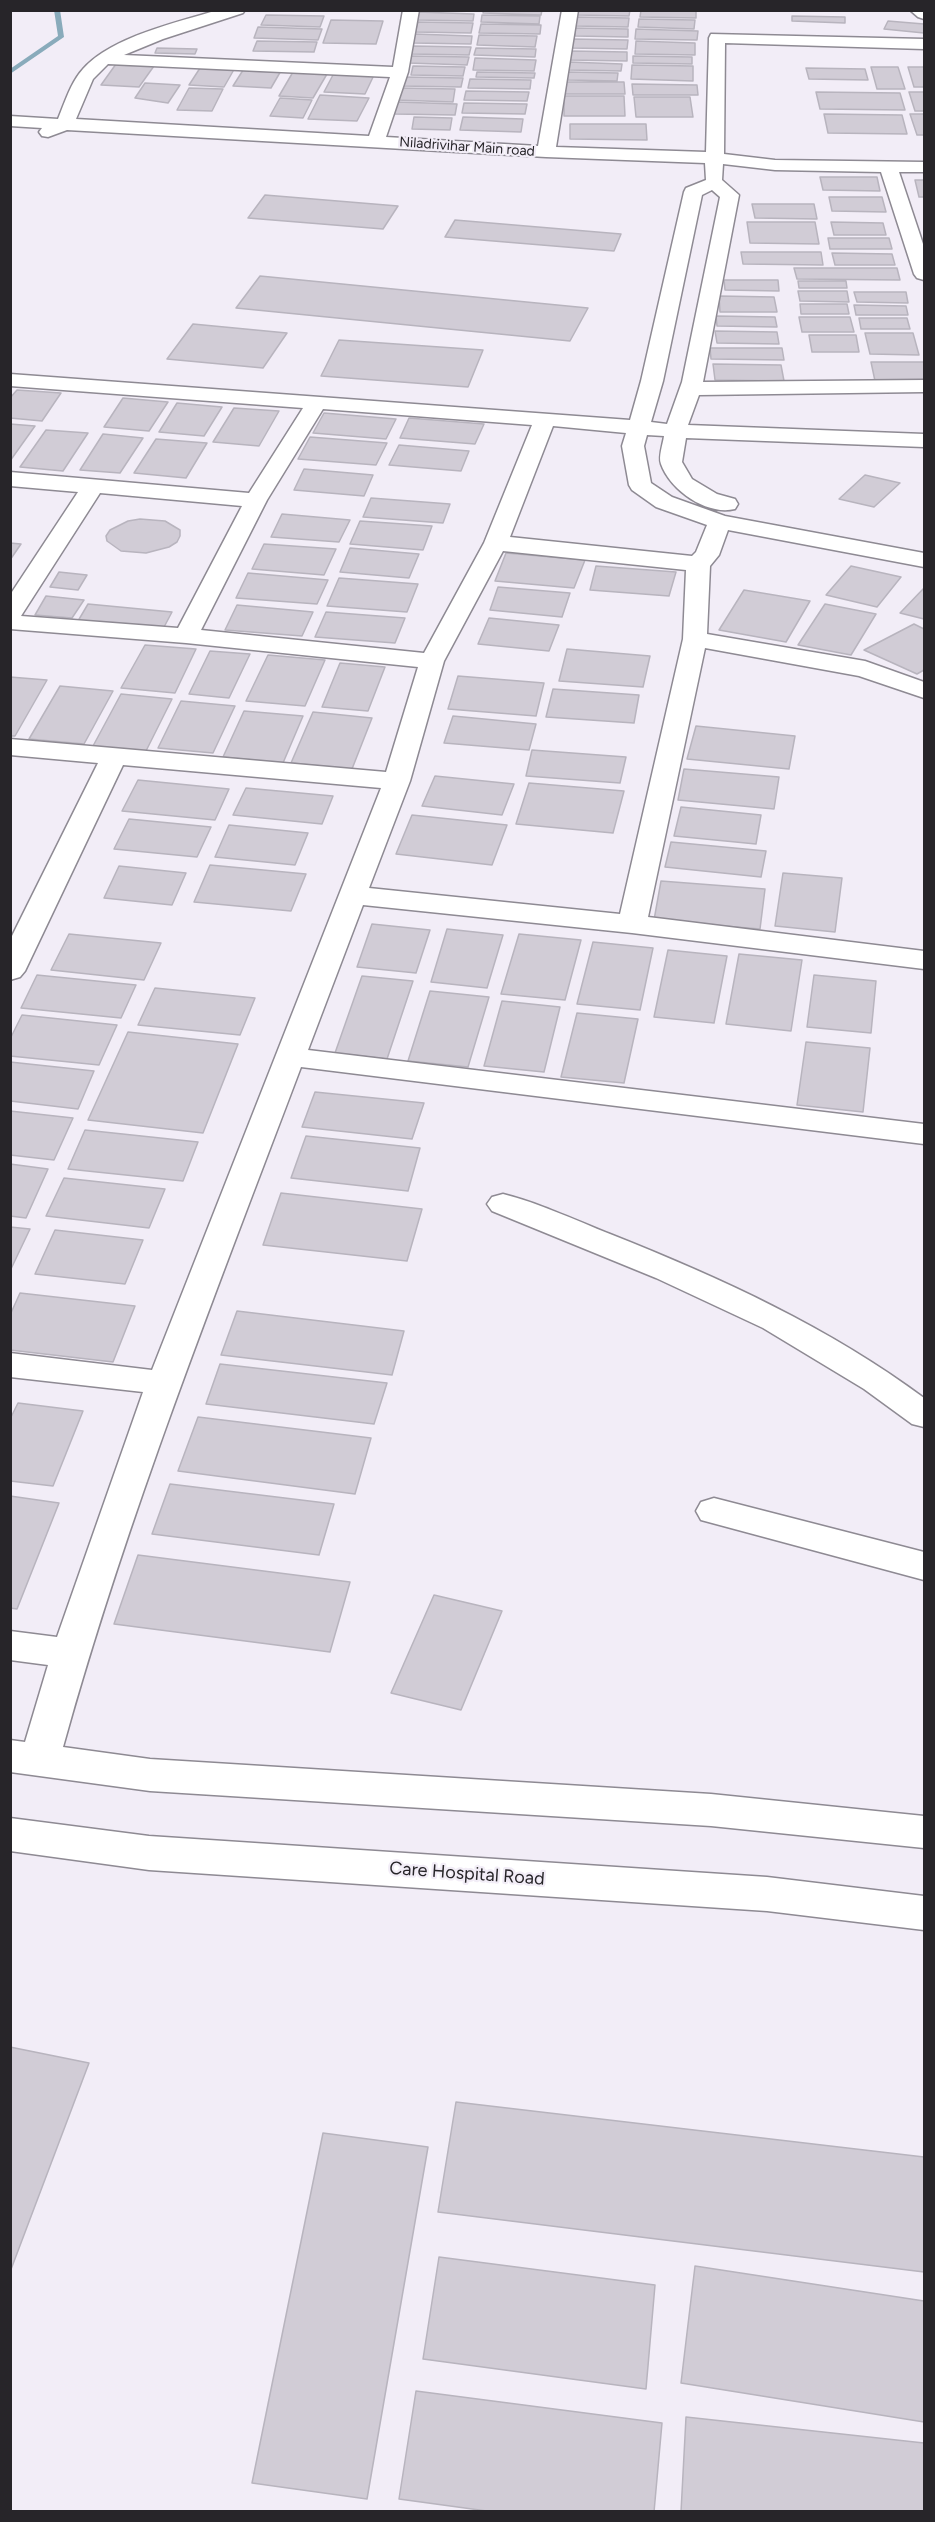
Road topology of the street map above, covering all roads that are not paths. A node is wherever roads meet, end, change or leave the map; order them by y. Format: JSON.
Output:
{"nodes":[{"id":1,"x":237,"y":10,"type":"edge"},
{"id":2,"x":250,"y":10,"type":"edge"},
{"id":3,"x":411,"y":10,"type":"edge"},
{"id":4,"x":570,"y":10,"type":"edge"},
{"id":5,"x":918,"y":10,"type":"edge"},
{"id":6,"x":924,"y":14,"type":"edge"},
{"id":7,"x":239,"y":30,"type":"dead end"},
{"id":8,"x":924,"y":44,"type":"edge"},
{"id":9,"x":106,"y":59,"type":"junction"},
{"id":10,"x":400,"y":72,"type":"junction"},
{"id":11,"x":10,"y":121,"type":"edge"},
{"id":12,"x":65,"y":124,"type":"junction"},
{"id":13,"x":10,"y":138,"type":"edge"},
{"id":14,"x":375,"y":141,"type":"junction"},
{"id":15,"x":546,"y":152,"type":"junction"},
{"id":16,"x":924,"y":155,"type":"edge"},
{"id":17,"x":715,"y":158,"type":"junction"},
{"id":18,"x":888,"y":166,"type":"junction"},
{"id":19,"x":924,"y":167,"type":"edge"},
{"id":20,"x":714,"y":183,"type":"junction"},
{"id":21,"x":924,"y":274,"type":"edge"},
{"id":22,"x":10,"y":380,"type":"edge"},
{"id":23,"x":924,"y":386,"type":"edge"},
{"id":24,"x":690,"y":389,"type":"junction"},
{"id":25,"x":316,"y":404,"type":"junction"},
{"id":26,"x":545,"y":419,"type":"junction"},
{"id":27,"x":637,"y":428,"type":"junction"},
{"id":28,"x":676,"y":430,"type":"junction"},
{"id":29,"x":924,"y":441,"type":"edge"},
{"id":30,"x":10,"y":479,"type":"edge"},
{"id":31,"x":94,"y":485,"type":"junction"},
{"id":32,"x":256,"y":500,"type":"junction"},
{"id":33,"x":720,"y":522,"type":"junction"},
{"id":34,"x":496,"y":543,"type":"junction"},
{"id":35,"x":924,"y":543,"type":"edge"},
{"id":36,"x":924,"y":560,"type":"edge"},
{"id":37,"x":698,"y":564,"type":"junction"},
{"id":38,"x":20,"y":582,"type":"edge"},
{"id":39,"x":10,"y":614,"type":"edge"},
{"id":40,"x":10,"y":622,"type":"edge"},
{"id":41,"x":186,"y":636,"type":"junction"},
{"id":42,"x":694,"y":639,"type":"junction"},
{"id":43,"x":432,"y":661,"type":"junction"},
{"id":44,"x":924,"y":691,"type":"edge"},
{"id":45,"x":10,"y":747,"type":"edge"},
{"id":46,"x":114,"y":757,"type":"junction"},
{"id":47,"x":397,"y":781,"type":"junction"},
{"id":48,"x":351,"y":895,"type":"junction"},
{"id":49,"x":22,"y":923,"type":"edge"},
{"id":50,"x":632,"y":924,"type":"junction"},
{"id":51,"x":924,"y":960,"type":"edge"},
{"id":52,"x":10,"y":971,"type":"edge"},
{"id":53,"x":290,"y":1057,"type":"junction"},
{"id":54,"x":924,"y":1134,"type":"edge"},
{"id":55,"x":503,"y":1204,"type":"dead end"},
{"id":56,"x":10,"y":1365,"type":"edge"},
{"id":57,"x":164,"y":1383,"type":"junction"},
{"id":58,"x":924,"y":1415,"type":"edge"},
{"id":59,"x":714,"y":1511,"type":"dead end"},
{"id":60,"x":924,"y":1566,"type":"edge"},
{"id":61,"x":10,"y":1645,"type":"edge"},
{"id":62,"x":69,"y":1653,"type":"junction"},
{"id":63,"x":25,"y":1758,"type":"edge"},
{"id":64,"x":924,"y":1832,"type":"edge"},
{"id":65,"x":10,"y":1834,"type":"edge"},
{"id":66,"x":924,"y":1913,"type":"edge"}],
"edges":[{"from":1,"to":9,"type":"street"},
{"from":2,"to":7,"type":"street"},
{"from":3,"to":10,"type":"street"},
{"from":4,"to":15,"type":"street"},
{"from":5,"to":6,"type":"street"},
{"from":8,"to":17,"type":"street"},
{"from":9,"to":10,"type":"street"},
{"from":9,"to":12,"type":"street"},
{"from":10,"to":14,"type":"street"},
{"from":11,"to":12,"type":"street","name":"Niladrivihar Main road"},
{"from":12,"to":13,"type":"street"},
{"from":12,"to":14,"type":"street","name":"Niladrivihar Main road"},
{"from":14,"to":15,"type":"street","name":"Niladrivihar Main road"},
{"from":15,"to":17,"type":"street","name":"Niladrivihar Main road"},
{"from":16,"to":17,"type":"street"},
{"from":17,"to":18,"type":"street","name":"Niladrivihar Main road"},
{"from":17,"to":20,"type":"street"},
{"from":18,"to":19,"type":"street","name":"Niladrivihar Main road"},
{"from":18,"to":21,"type":"street"},
{"from":20,"to":24,"type":"street"},
{"from":20,"to":27,"type":"street"},
{"from":22,"to":25,"type":"street"},
{"from":23,"to":24,"type":"street"},
{"from":24,"to":28,"type":"street"},
{"from":25,"to":26,"type":"street"},
{"from":25,"to":32,"type":"street"},
{"from":26,"to":27,"type":"street"},
{"from":26,"to":34,"type":"street"},
{"from":27,"to":28,"type":"street"},
{"from":27,"to":33,"type":"street"},
{"from":28,"to":29,"type":"street"},
{"from":28,"to":35,"type":"street"},
{"from":30,"to":31,"type":"street"},
{"from":31,"to":32,"type":"street"},
{"from":31,"to":38,"type":"street"},
{"from":32,"to":41,"type":"street"},
{"from":33,"to":36,"type":"street"},
{"from":33,"to":37,"type":"street"},
{"from":34,"to":37,"type":"street"},
{"from":34,"to":43,"type":"street"},
{"from":37,"to":42,"type":"street"},
{"from":38,"to":39,"type":"street"},
{"from":40,"to":41,"type":"street"},
{"from":41,"to":43,"type":"street"},
{"from":42,"to":44,"type":"street"},
{"from":42,"to":50,"type":"street"},
{"from":43,"to":47,"type":"street"},
{"from":45,"to":46,"type":"street"},
{"from":46,"to":47,"type":"street"},
{"from":46,"to":49,"type":"street"},
{"from":47,"to":48,"type":"street"},
{"from":48,"to":50,"type":"street"},
{"from":48,"to":53,"type":"street"},
{"from":49,"to":52,"type":"street"},
{"from":50,"to":51,"type":"street"},
{"from":53,"to":54,"type":"street"},
{"from":53,"to":57,"type":"street"},
{"from":55,"to":58,"type":"street"},
{"from":56,"to":57,"type":"street"},
{"from":57,"to":62,"type":"street"},
{"from":59,"to":60,"type":"street"},
{"from":61,"to":62,"type":"street"},
{"from":62,"to":63,"type":"street"},
{"from":63,"to":64,"type":"street"},
{"from":65,"to":66,"type":"street","name":"Care Hospital Road"}]}
